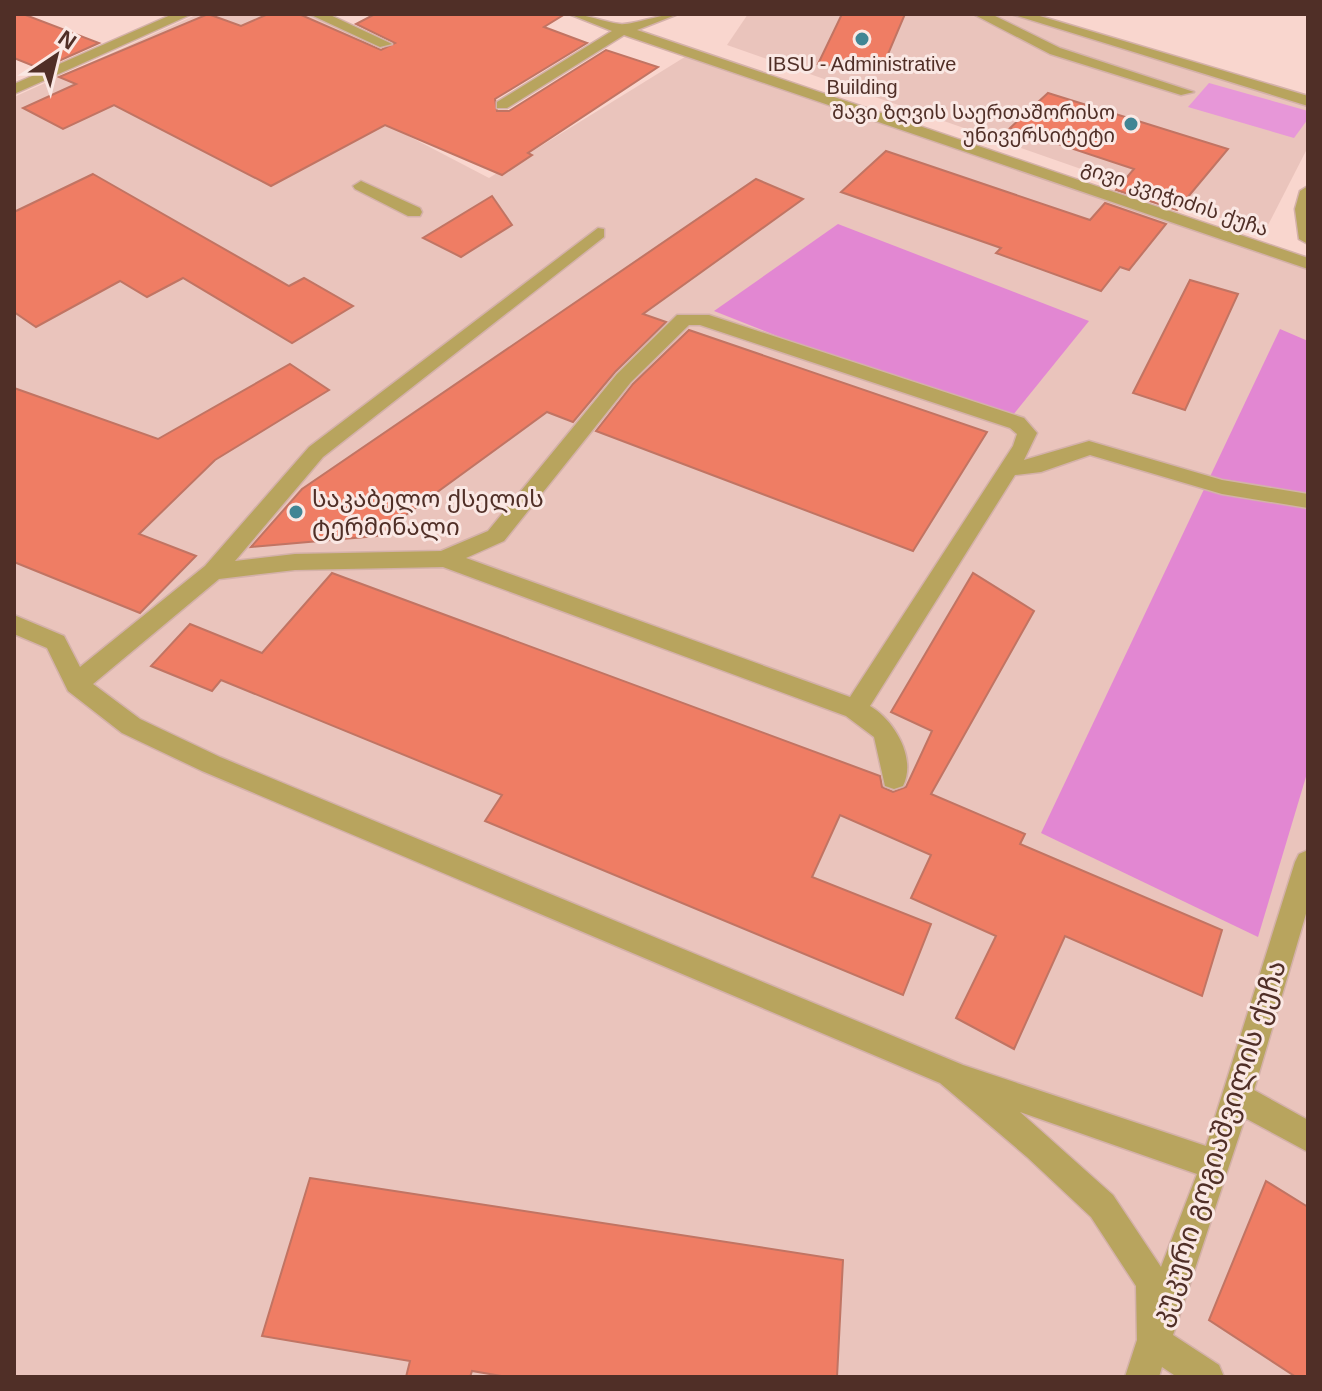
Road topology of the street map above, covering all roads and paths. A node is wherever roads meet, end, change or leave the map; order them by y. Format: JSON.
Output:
{"nodes":[{"id":1,"x":185,"y":14,"type":"edge"},
{"id":2,"x":316,"y":14,"type":"edge"},
{"id":3,"x":351,"y":14,"type":"edge"},
{"id":4,"x":576,"y":14,"type":"edge"},
{"id":5,"x":671,"y":14,"type":"edge"},
{"id":6,"x":980,"y":14,"type":"edge"},
{"id":7,"x":1018,"y":14,"type":"edge"},
{"id":8,"x":334,"y":22,"type":"junction"},
{"id":9,"x":623,"y":30,"type":"junction"},
{"id":10,"x":385,"y":44,"type":"dead end"},
{"id":11,"x":14,"y":89,"type":"edge"},
{"id":12,"x":1186,"y":92,"type":"dead end"},
{"id":13,"x":1308,"y":101,"type":"edge"},
{"id":14,"x":502,"y":105,"type":"dead end"},
{"id":15,"x":361,"y":186,"type":"dead end"},
{"id":16,"x":1308,"y":191,"type":"edge"},
{"id":17,"x":414,"y":212,"type":"dead end"},
{"id":18,"x":598,"y":233,"type":"dead end"},
{"id":19,"x":1308,"y":239,"type":"edge"},
{"id":20,"x":1308,"y":264,"type":"edge"},
{"id":21,"x":1009,"y":469,"type":"junction"},
{"id":22,"x":1308,"y":501,"type":"edge"},
{"id":23,"x":444,"y":559,"type":"junction"},
{"id":24,"x":213,"y":572,"type":"junction"},
{"id":25,"x":14,"y":624,"type":"edge"},
{"id":26,"x":76,"y":684,"type":"junction"},
{"id":27,"x":855,"y":709,"type":"junction"},
{"id":28,"x":894,"y":779,"type":"dead end"},
{"id":29,"x":1308,"y":862,"type":"edge"},
{"id":30,"x":950,"y":1073,"type":"junction"},
{"id":31,"x":1236,"y":1096,"type":"junction"},
{"id":32,"x":1308,"y":1137,"type":"edge"},
{"id":33,"x":1216,"y":1165,"type":"junction"},
{"id":34,"x":1154,"y":1342,"type":"junction"},
{"id":35,"x":1142,"y":1377,"type":"edge"},
{"id":36,"x":1207,"y":1377,"type":"edge"}],
"edges":[{"from":1,"to":11,"type":"street"},
{"from":2,"to":8,"type":"street"},
{"from":3,"to":8,"type":"street"},
{"from":4,"to":9,"type":"street","name":"გივი კვიჭიძის ქუჩა"},
{"from":5,"to":9,"type":"street"},
{"from":6,"to":12,"type":"street"},
{"from":7,"to":13,"type":"street"},
{"from":8,"to":10,"type":"street"},
{"from":9,"to":14,"type":"street"},
{"from":9,"to":20,"type":"street","name":"გივი კვიჭიძის ქუჩა"},
{"from":15,"to":17,"type":"street"},
{"from":16,"to":19,"type":"street"},
{"from":18,"to":24,"type":"street"},
{"from":21,"to":22,"type":"street"},
{"from":21,"to":23,"type":"street"},
{"from":21,"to":27,"type":"street"},
{"from":23,"to":24,"type":"street"},
{"from":23,"to":27,"type":"street"},
{"from":24,"to":26,"type":"street"},
{"from":25,"to":26,"type":"street"},
{"from":26,"to":30,"type":"street"},
{"from":27,"to":28,"type":"street"},
{"from":29,"to":31,"type":"street","name":"კუკური გოგიაშვილის ქუჩა"},
{"from":30,"to":33,"type":"street"},
{"from":30,"to":34,"type":"street"},
{"from":31,"to":32,"type":"street"},
{"from":31,"to":33,"type":"street","name":"კუკური გოგიაშვილის ქუჩა"},
{"from":33,"to":34,"type":"street","name":"კუკური გოგიაშვილის ქუჩა"},
{"from":34,"to":35,"type":"street","name":"კუკური გოგიაშვილის ქუჩა"},
{"from":34,"to":36,"type":"street"}]}
